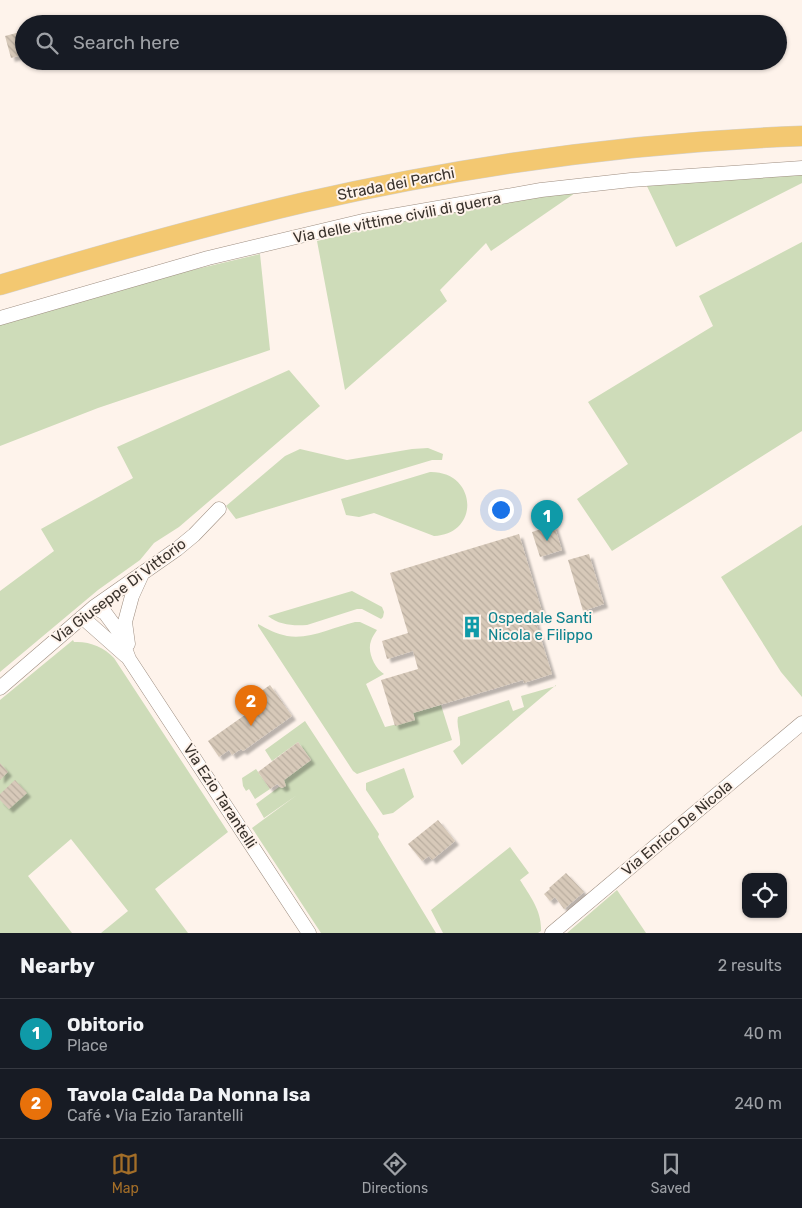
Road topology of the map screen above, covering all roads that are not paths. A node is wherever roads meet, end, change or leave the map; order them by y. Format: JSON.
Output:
{"nodes":[{"id":1,"x":802,"y":124,"type":"edge"},
{"id":2,"x":802,"y":136,"type":"edge"},
{"id":3,"x":802,"y":168,"type":"edge"},
{"id":4,"x":0,"y":272,"type":"edge"},
{"id":5,"x":0,"y":284,"type":"edge"},
{"id":6,"x":0,"y":318,"type":"edge"},
{"id":7,"x":218,"y":509,"type":"dead end"},
{"id":8,"x":143,"y":573,"type":"junction"},
{"id":9,"x":94,"y":607,"type":"junction"},
{"id":10,"x":82,"y":617,"type":"junction"},
{"id":11,"x":130,"y":659,"type":"junction"},
{"id":12,"x":0,"y":688,"type":"edge"},
{"id":13,"x":802,"y":724,"type":"edge"},
{"id":14,"x":309,"y":933,"type":"edge"},
{"id":15,"x":552,"y":933,"type":"edge"}],
"edges":[{"from":1,"to":4,"type":"highway","name":"Strada dei Parchi"},
{"from":2,"to":5,"type":"highway","name":"Strada dei Parchi"},
{"from":3,"to":6,"type":"street","name":"Via delle vittime civili di guerra"},
{"from":7,"to":8,"type":"street","name":"Via Giuseppe Di Vittorio"},
{"from":8,"to":9,"type":"street","name":"Via Giuseppe Di Vittorio"},
{"from":8,"to":11,"type":"street"},
{"from":9,"to":10,"type":"street","name":"Via Giuseppe Di Vittorio"},
{"from":9,"to":11,"type":"street"},
{"from":10,"to":11,"type":"street"},
{"from":10,"to":12,"type":"street","name":"Via Giuseppe Di Vittorio"},
{"from":11,"to":14,"type":"street","name":"Via Ezio Tarantelli"},
{"from":13,"to":15,"type":"street","name":"Via Enrico De Nicola"}]}
